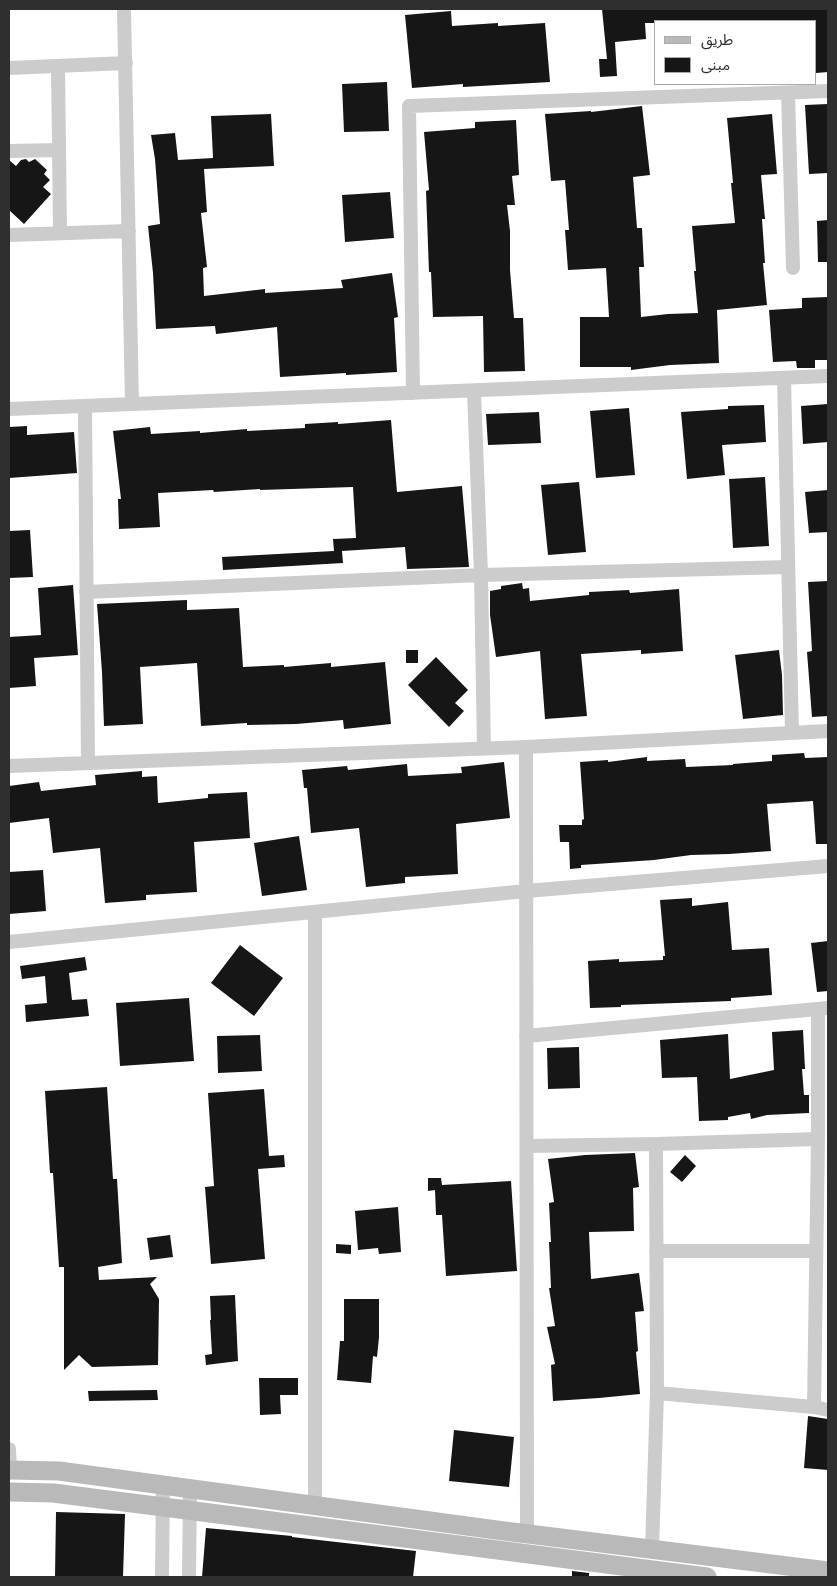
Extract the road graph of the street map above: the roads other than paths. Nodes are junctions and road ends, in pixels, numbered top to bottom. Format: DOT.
graph roads {
  1 [pos="124,9"];
  2 [pos="126,63"];
  3 [pos="58,66"];
  4 [pos="9,68"];
  5 [pos="828,91"];
  6 [pos="788,93"];
  7 [pos="59,150"];
  8 [pos="9,151"];
  9 [pos="129,231"];
  10 [pos="60,233"];
  11 [pos="9,234"];
  12 [pos="793,268"];
  13 [pos="828,376"];
  14 [pos="784,378"];
  15 [pos="474,390"];
  16 [pos="413,393"];
  17 [pos="132,404"];
  18 [pos="84,406"];
  19 [pos="9,409"];
  20 [pos="788,567"];
  21 [pos="481,575"];
  22 [pos="86,592"];
  23 [pos="828,731"];
  24 [pos="792,733"];
  25 [pos="526,747"];
  26 [pos="484,748"];
  27 [pos="88,763"];
  28 [pos="9,766"];
  29 [pos="828,866"];
  30 [pos="526,891"];
  31 [pos="315,912"];
  32 [pos="9,942"];
  33 [pos="823,1008"];
  34 [pos="526,1036"];
  35 [pos="818,1139"];
  36 [pos="656,1144"];
  37 [pos="527,1146"];
  38 [pos="656,1251"];
  39 [pos="816,1251"];
  40 [pos="657,1393"];
  41 [pos="814,1407"];
  42 [pos="828,1410"];
  43 [pos="9,1449"];
  44 [pos="9,1470"];
  45 [pos="163,1485"];
  46 [pos="190,1489"];
  47 [pos="9,1492"];
  48 [pos="315,1506"];
  49 [pos="163,1507"];
  50 [pos="190,1510"];
  51 [pos="527,1534"];
  52 [pos="652,1550"];
  53 [pos="828,1571"];
  54 [pos="653,1574"];
  55 [pos="162,1577"];
  56 [pos="189,1577"];
  57 [pos="707,1577"];
  1 -- 2 [label="street"];
  2 -- 3 [label="street"];
  2 -- 9 [label="street"];
  3 -- 4 [label="street"];
  3 -- 7 [label="street"];
  5 -- 6 [label="street"];
  6 -- 12 [label="street"];
  6 -- 16 [label="street"];
  7 -- 8 [label="street"];
  7 -- 10 [label="street"];
  9 -- 10 [label="street"];
  9 -- 17 [label="street"];
  10 -- 11 [label="street"];
  13 -- 14 [label="street"];
  14 -- 15 [label="street"];
  14 -- 20 [label="street"];
  15 -- 16 [label="street"];
  15 -- 21 [label="street"];
  16 -- 17 [label="street"];
  17 -- 18 [label="street"];
  18 -- 19 [label="street"];
  18 -- 22 [label="street"];
  20 -- 21 [label="street"];
  20 -- 24 [label="street"];
  21 -- 22 [label="street"];
  21 -- 26 [label="street"];
  22 -- 27 [label="street"];
  23 -- 24 [label="street"];
  24 -- 25 [label="street"];
  25 -- 26 [label="street"];
  25 -- 30 [label="street"];
  26 -- 27 [label="street"];
  27 -- 28 [label="street"];
  29 -- 30 [label="street"];
  30 -- 31 [label="street"];
  30 -- 34 [label="street"];
  31 -- 32 [label="street"];
  31 -- 48 [label="street"];
  33 -- 34 [label="street"];
  33 -- 35 [label="street"];
  34 -- 37 [label="street"];
  35 -- 36 [label="street"];
  35 -- 39 [label="street"];
  36 -- 37 [label="street"];
  36 -- 38 [label="street"];
  37 -- 51 [label="street"];
  38 -- 39 [label="street"];
  38 -- 40 [label="street"];
  39 -- 41 [label="street"];
  40 -- 41 [label="street"];
  40 -- 52 [label="street"];
  41 -- 42 [label="street"];
  43 -- 44 [label="street"];
  44 -- 45 [label="main road"];
  45 -- 46 [label="main road"];
  45 -- 49 [label="street"];
  46 -- 48 [label="main road"];
  46 -- 50 [label="street"];
  47 -- 49 [label="main road"];
  48 -- 51 [label="main road"];
  49 -- 50 [label="main road"];
  49 -- 55 [label="street"];
  50 -- 54 [label="main road"];
  50 -- 56 [label="street"];
  51 -- 52 [label="main road"];
  52 -- 53 [label="main road"];
  54 -- 57 [label="main road"];
}
